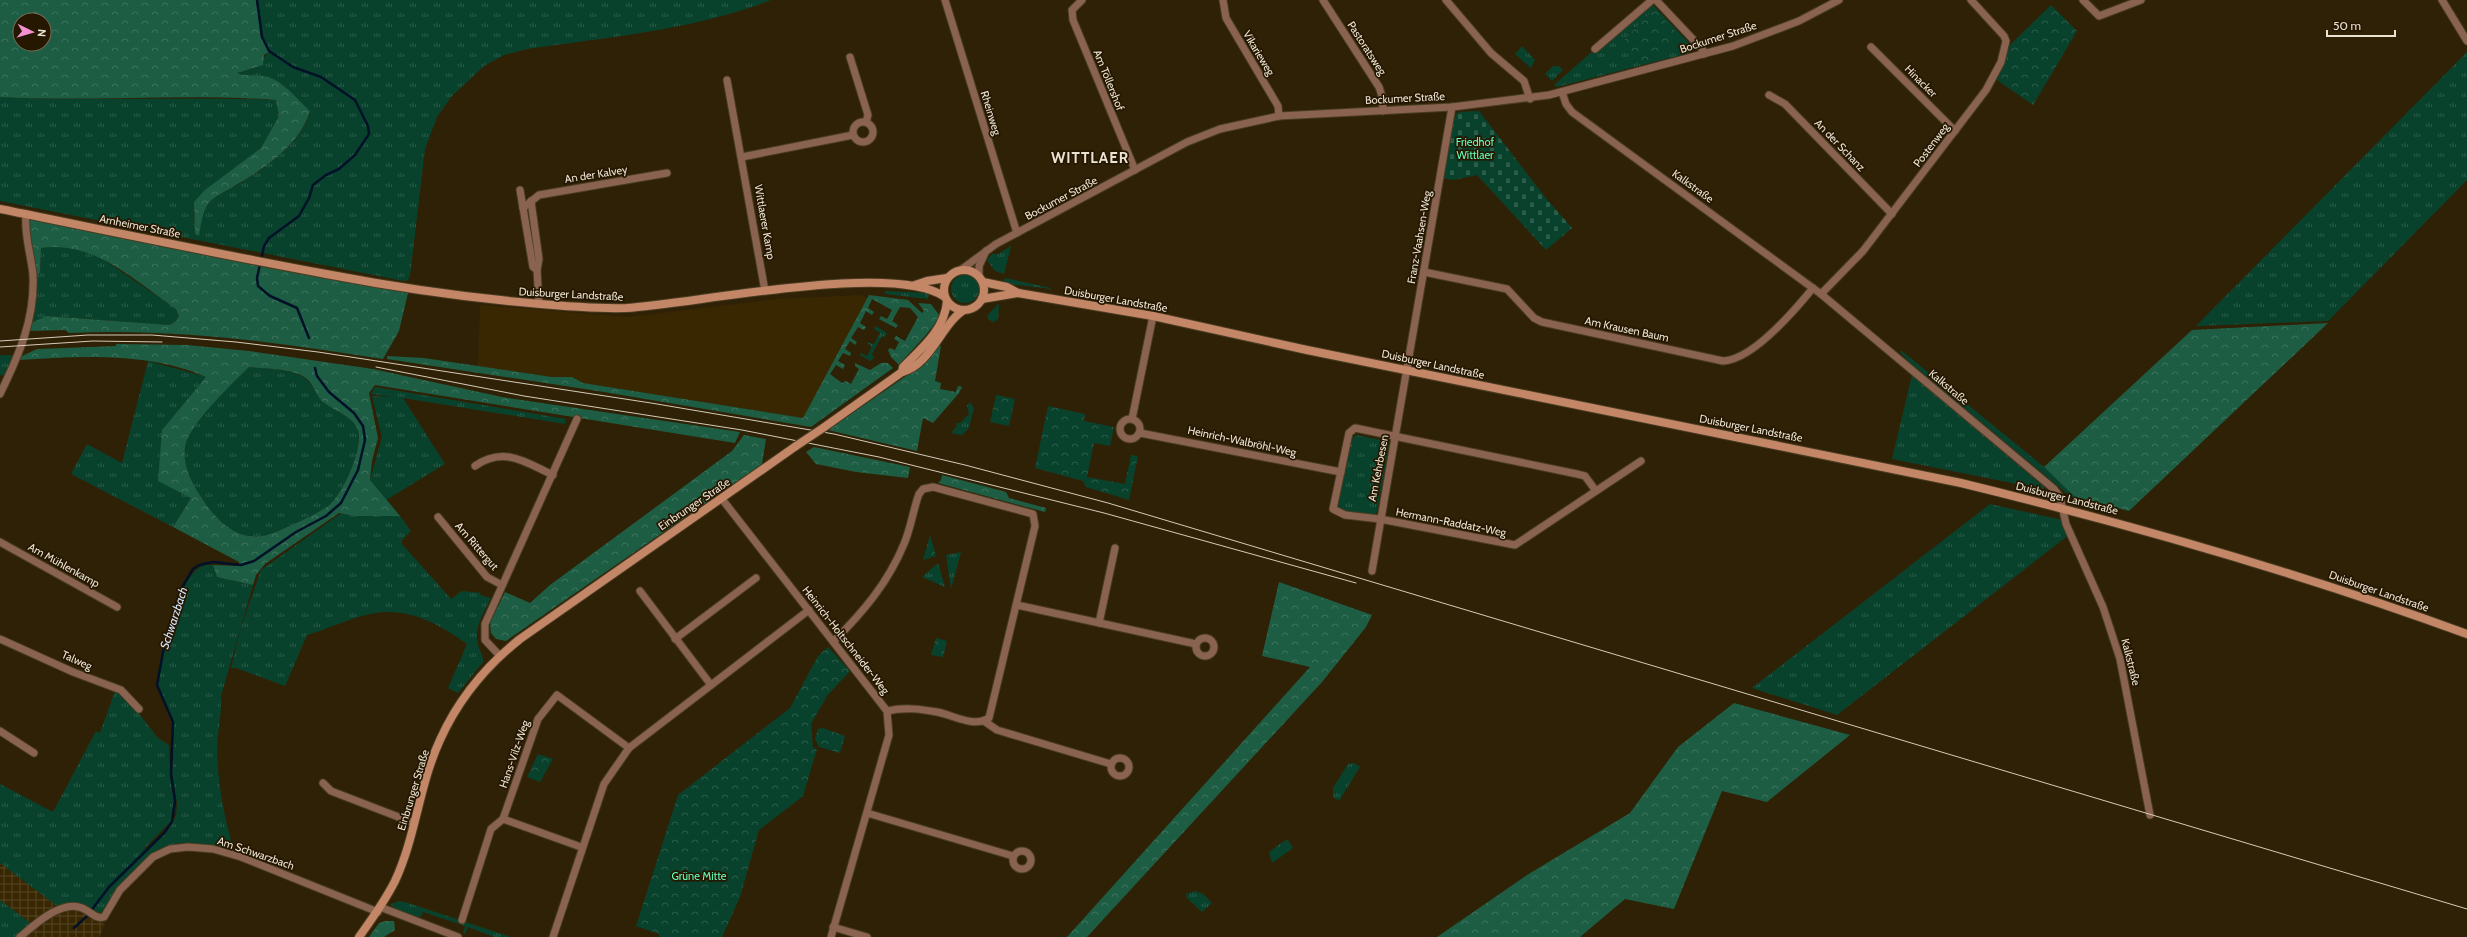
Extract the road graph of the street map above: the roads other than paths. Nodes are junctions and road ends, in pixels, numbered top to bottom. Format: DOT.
graph roads {
  1 [pos="945,0"];
  2 [pos="1082,0"];
  3 [pos="1223,0"];
  4 [pos="1323,0"];
  5 [pos="1446,0"];
  6 [pos="1652,0"];
  7 [pos="1656,0"];
  8 [pos="1839,0"];
  9 [pos="1971,0"];
  10 [pos="2083,0"];
  11 [pos="2141,0"];
  12 [pos="2442,0"];
  13 [pos="2467,41"];
  14 [pos="1871,47"];
  15 [pos="1595,49"];
  16 [pos="1704,54"];
  17 [pos="850,57"];
  18 [pos="727,80"];
  19 [pos="1562,92"];
  20 [pos="1769,94"];
  21 [pos="1530,99"];
  22 [pos="1452,107"];
  23 [pos="1382,110"];
  24 [pos="1279,116"];
  25 [pos="866,122"];
  26 [pos="1955,132"];
  27 [pos="853,135"];
  28 [pos="742,157"];
  29 [pos="1135,170"];
  30 [pos="667,174"];
  31 [pos="520,190"];
  32 [pos="531,201"];
  33 [pos="523,208"];
  34 [pos="0,209"];
  35 [pos="26,214"];
  36 [pos="1892,214"];
  37 [pos="1017,234"];
  38 [pos="986,251"];
  39 [pos="275,264"];
  40 [pos="962,269"];
  41 [pos="537,270"];
  42 [pos="1424,272"];
  43 [pos="947,278"];
  44 [pos="981,279"];
  45 [pos="915,285"];
  46 [pos="1813,288"];
  47 [pos="765,291"];
  48 [pos="1018,293"];
  49 [pos="1821,294"];
  50 [pos="946,299"];
  51 [pos="982,299"];
  52 [pos="540,304"];
  53 [pos="964,310"];
  54 [pos="1153,316"];
  55 [pos="1408,370"];
  56 [pos="902,372"];
  57 [pos="0,394"];
  58 [pos="577,419"];
  59 [pos="1132,419"];
  60 [pos="1140,432"];
  61 [pos="1396,437"];
  62 [pos="1641,461"];
  63 [pos="475,466"];
  64 [pos="1341,472"];
  65 [pos="553,475"];
  66 [pos="1596,491"];
  67 [pos="722,499"];
  68 [pos="2064,508"];
  69 [pos="438,517"];
  70 [pos="1380,519"];
  71 [pos="0,542"];
  72 [pos="1115,548"];
  73 [pos="1372,571"];
  74 [pos="756,578"];
  75 [pos="502,585"];
  76 [pos="640,591"];
  77 [pos="1017,605"];
  78 [pos="116,607"];
  79 [pos="809,610"];
  80 [pos="1099,623"];
  81 [pos="2467,634"];
  82 [pos="0,639"];
  83 [pos="675,639"];
  84 [pos="834,641"];
  85 [pos="1196,644"];
  86 [pos="500,656"];
  87 [pos="711,685"];
  88 [pos="139,709"];
  89 [pos="888,711"];
  90 [pos="984,721"];
  91 [pos="0,731"];
  92 [pos="628,748"];
  93 [pos="34,753"];
  94 [pos="1111,764"];
  95 [pos="323,783"];
  96 [pos="866,813"];
  97 [pos="2150,815"];
  98 [pos="503,819"];
  99 [pos="414,823"];
  100 [pos="581,847"];
  101 [pos="1013,856"];
  102 [pos="379,910"];
  103 [pos="462,920"];
  104 [pos="833,927"];
  105 [pos="20,937"];
  106 [pos="359,937"];
  107 [pos="458,937"];
  108 [pos="553,937"];
  109 [pos="831,937"];
  110 [pos="867,937"];
  1 -- 37 [label="street, Rheinweg"];
  2 -- 29 [label="street, Am Töllershof"];
  3 -- 24 [label="street, Vikarieweg"];
  4 -- 23 [label="street, Pastoratsweg"];
  5 -- 21 [label="street"];
  6 -- 15 [label="street"];
  7 -- 16 [label="street"];
  8 -- 16 [label="street, Bockumer Straße"];
  9 -- 26 [label="street, Postenweg"];
  10 -- 11 [label="street"];
  12 -- 13 [label="street"];
  14 -- 26 [label="street, Hinacker"];
  16 -- 19 [label="street, Bockumer Straße"];
  17 -- 25 [label="street"];
  18 -- 28 [label="street, Wittlaerer Kamp"];
  19 -- 21 [label="street, Bockumer Straße"];
  19 -- 46 [label="street, Kalkstraße"];
  20 -- 36 [label="street, An der Schanz"];
  21 -- 22 [label="street, Bockumer Straße"];
  22 -- 23 [label="street, Bockumer Straße"];
  22 -- 42 [label="street, Franz-Vaahsen-Weg"];
  23 -- 24 [label="street, Bockumer Straße"];
  24 -- 29 [label="street, Bockumer Straße"];
  25 -- 27 [label="street"];
  25 -- 27 [label="street"];
  26 -- 36 [label="street, Postenweg"];
  27 -- 28 [label="street"];
  28 -- 47 [label="street, Wittlaerer Kamp"];
  29 -- 37 [label="street, Bockumer Straße"];
  30 -- 32 [label="street, An der Kalvey"];
  31 -- 33 [label="street"];
  32 -- 33 [label="street, An der Kalvey"];
  32 -- 41 [label="street"];
  33 -- 41 [label="street"];
  34 -- 35 [label="main road, Arnheimer Straße"];
  35 -- 39 [label="main road, Arnheimer Straße"];
  35 -- 57 [label="street"];
  36 -- 49 [label="street, Postenweg"];
  37 -- 38 [label="street, Bockumer Straße"];
  38 -- 40 [label="street, Bockumer Straße"];
  38 -- 44 [label="street"];
  39 -- 52 [label="main road, Duisburger Landstraße"];
  40 -- 43 [label="main road, Duisburger Landstraße"];
  40 -- 44 [label="main road, Duisburger Landstraße"];
  41 -- 52 [label="street"];
  42 -- 46 [label="street, Am Krausen Baum"];
  42 -- 55 [label="street, Franz-Vaahsen-Weg"];
  43 -- 45 [label="main road, Duisburger Landstraße"];
  43 -- 50 [label="main road"];
  44 -- 48 [label="main road, Duisburger Landstraße"];
  44 -- 51 [label="main road"];
  45 -- 47 [label="main road, Duisburger Landstraße"];
  45 -- 50 [label="main road, Duisburger Landstraße"];
  46 -- 49 [label="street, Kalkstraße"];
  47 -- 52 [label="main road, Duisburger Landstraße"];
  48 -- 51 [label="main road, Duisburger Landstraße"];
  48 -- 54 [label="main road, Duisburger Landstraße"];
  49 -- 68 [label="street, Kalkstraße"];
  50 -- 53 [label="main road, Duisburger Landstraße"];
  50 -- 56 [label="main road, Einbrunger Straße"];
  51 -- 53 [label="main road, Duisburger Landstraße"];
  53 -- 56 [label="main road, Einbrunger Straße"];
  54 -- 55 [label="main road, Duisburger Landstraße"];
  54 -- 59 [label="street, Heinrich-Walbröhl-Weg"];
  55 -- 61 [label="street, Am Kehrbesen"];
  55 -- 68 [label="main road, Duisburger Landstraße"];
  56 -- 67 [label="main road, Einbrunger Straße, bridge"];
  58 -- 65 [label="street"];
  59 -- 60 [label="street"];
  59 -- 60 [label="street, Heinrich-Walbröhl-Weg"];
  60 -- 64 [label="street, Heinrich-Walbröhl-Weg"];
  61 -- 64 [label="street"];
  61 -- 66 [label="street"];
  61 -- 70 [label="street, Am Kehrbesen"];
  62 -- 66 [label="street, Hermann-Raddatz-Weg"];
  63 -- 65 [label="street"];
  64 -- 70 [label="street"];
  65 -- 75 [label="street"];
  66 -- 70 [label="street, Hermann-Raddatz-Weg"];
  67 -- 79 [label="street, Heinrich-Holtschneider-Weg"];
  67 -- 86 [label="main road, Einbrunger Straße"];
  68 -- 81 [label="main road, Duisburger Landstraße"];
  68 -- 97 [label="street, Kalkstraße"];
  69 -- 75 [label="street, Am Rittergut"];
  70 -- 73 [label="street, Am Kehrbesen"];
  71 -- 78 [label="street, Am Mühlenkamp"];
  72 -- 80 [label="street"];
  74 -- 83 [label="street"];
  75 -- 86 [label="street"];
  76 -- 83 [label="street"];
  77 -- 80 [label="street"];
  77 -- 84 [label="street"];
  77 -- 90 [label="street"];
  79 -- 84 [label="street, Heinrich-Holtschneider-Weg"];
  79 -- 87 [label="street"];
  80 -- 85 [label="street"];
  82 -- 88 [label="street, Talweg"];
  83 -- 87 [label="street"];
  84 -- 89 [label="street, Heinrich-Holtschneider-Weg"];
  86 -- 99 [label="main road, Einbrunger Straße"];
  87 -- 92 [label="street"];
  89 -- 90 [label="street"];
  89 -- 96 [label="street, Heinrich-Holtschneider-Weg"];
  90 -- 94 [label="street"];
  91 -- 93 [label="street"];
  92 -- 98 [label="street, Hans-Vilz-Weg"];
  92 -- 100 [label="street"];
  95 -- 99 [label="street"];
  96 -- 101 [label="street"];
  96 -- 104 [label="street, Heinrich-Holtschneider-Weg"];
  98 -- 100 [label="street"];
  98 -- 103 [label="street, Hans-Vilz-Weg"];
  99 -- 102 [label="main road, Einbrunger Straße"];
  100 -- 108 [label="street"];
  102 -- 105 [label="street, Am Schwarzbach"];
  102 -- 106 [label="main road, Einbrunger Straße"];
  102 -- 107 [label="street"];
  104 -- 109 [label="street, Heinrich-Holtschneider-Weg"];
  104 -- 110 [label="street"];
}
